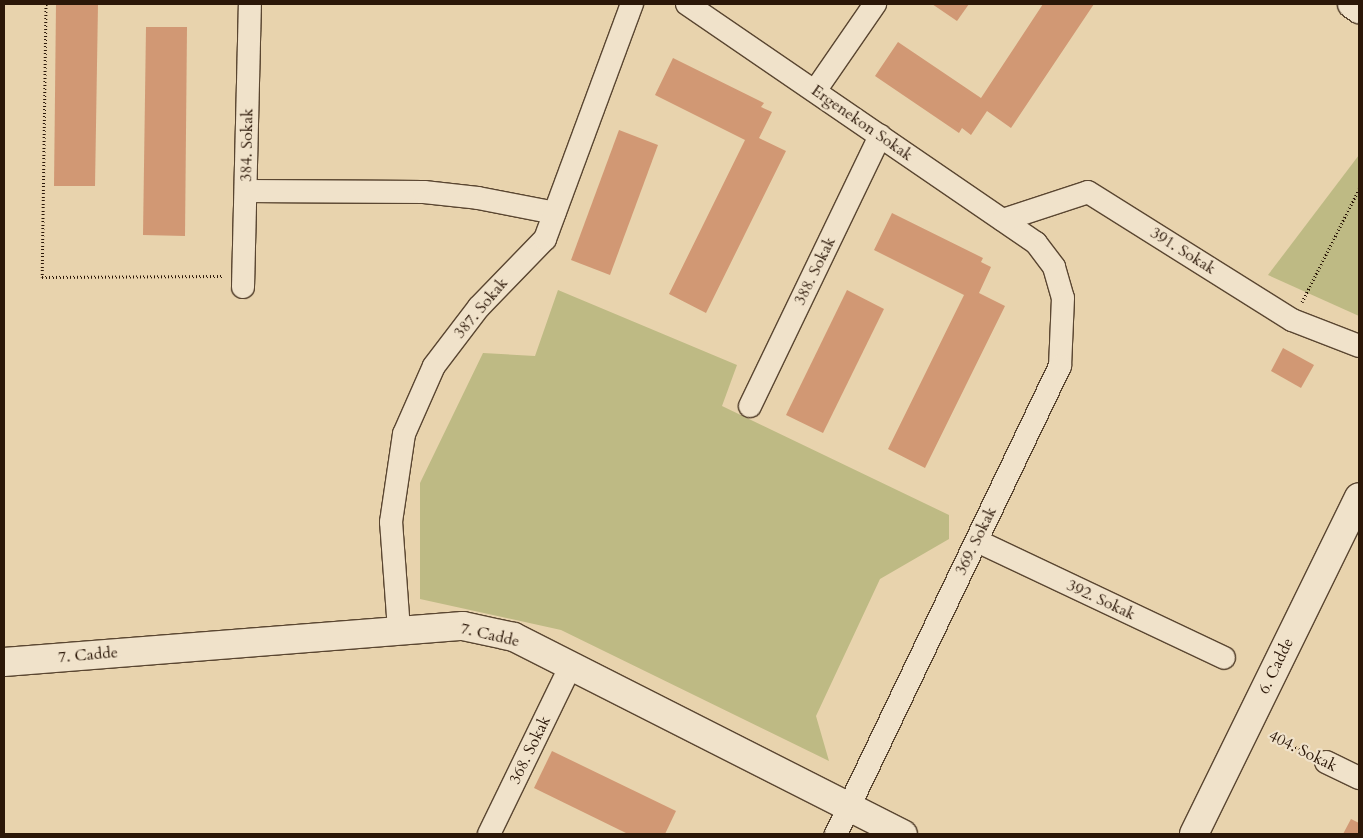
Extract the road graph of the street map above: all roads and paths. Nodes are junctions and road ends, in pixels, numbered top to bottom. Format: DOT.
graph roads {
  1 [pos="46,4"];
  2 [pos="250,4"];
  3 [pos="632,4"];
  4 [pos="687,4"];
  5 [pos="875,4"];
  6 [pos="1352,4"];
  7 [pos="1359,9"];
  8 [pos="815,91"];
  9 [pos="880,136"];
  10 [pos="1359,189"];
  11 [pos="246,191"];
  12 [pos="555,213"];
  13 [pos="1003,220"];
  14 [pos="1036,243"];
  15 [pos="244,282"];
  16 [pos="1292,320"];
  17 [pos="1359,346"];
  18 [pos="750,406"];
  19 [pos="1359,492"];
  20 [pos="1359,497"];
  21 [pos="977,541"];
  22 [pos="398,630"];
  23 [pos="1224,658"];
  24 [pos="4,662"];
  25 [pos="571,665"];
  26 [pos="1248,724"];
  27 [pos="1326,762"];
  28 [pos="1359,778"];
  29 [pos="850,807"];
  30 [pos="489,834"];
  31 [pos="836,834"];
  32 [pos="903,834"];
  33 [pos="1194,834"];
  1 -- 15 [label="path"];
  2 -- 11 [label="street, 384. Sokak"];
  3 -- 12 [label="street, 387. Sokak"];
  4 -- 8 [label="street, Ergenekon Sokak"];
  5 -- 8 [label="street"];
  6 -- 7 [label="street"];
  8 -- 9 [label="street, Ergenekon Sokak"];
  9 -- 13 [label="street, Ergenekon Sokak"];
  9 -- 18 [label="street, 388. Sokak"];
  10 -- 16 [label="path"];
  11 -- 12 [label="street"];
  11 -- 15 [label="street, 384. Sokak"];
  12 -- 22 [label="street, 387. Sokak"];
  13 -- 14 [label="street, Ergenekon Sokak"];
  13 -- 16 [label="street, 391. Sokak"];
  14 -- 21 [label="street, 369. Sokak"];
  16 -- 17 [label="street, 391. Sokak"];
  19 -- 20 [label="street, 6. Cadde"];
  20 -- 26 [label="street, 6. Cadde"];
  21 -- 23 [label="street, 392. Sokak"];
  21 -- 29 [label="street, 369. Sokak"];
  22 -- 24 [label="street, 7. Cadde"];
  22 -- 25 [label="street, 7. Cadde"];
  25 -- 29 [label="street, 7. Cadde"];
  25 -- 30 [label="street, 368. Sokak"];
  26 -- 27 [label="path, 404. Sokak"];
  26 -- 33 [label="street, 6. Cadde"];
  27 -- 28 [label="street, 404. Sokak"];
  29 -- 31 [label="street, 369. Sokak"];
  29 -- 32 [label="street, 7. Cadde"];
}
